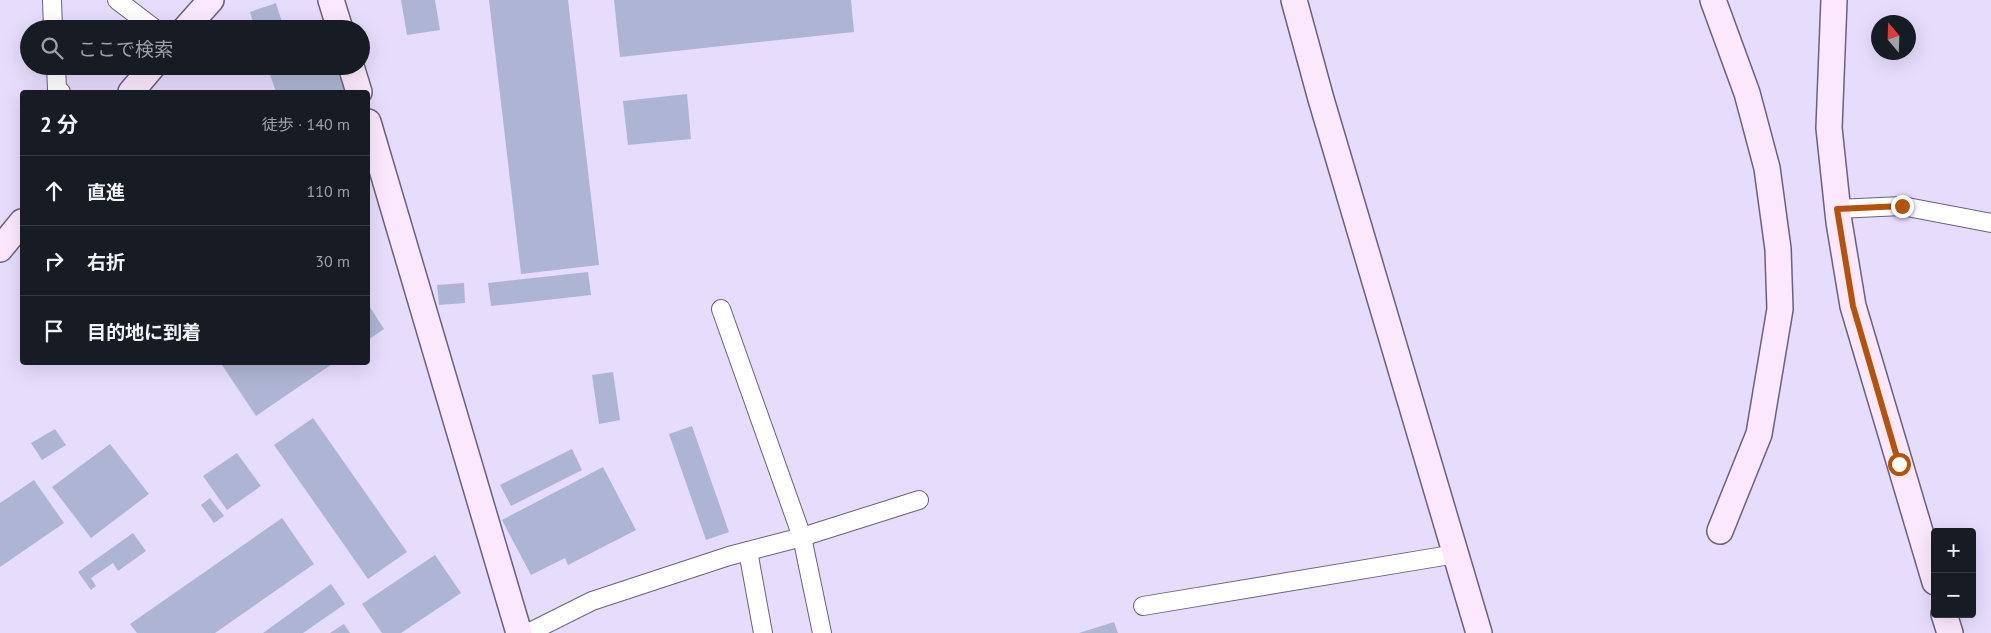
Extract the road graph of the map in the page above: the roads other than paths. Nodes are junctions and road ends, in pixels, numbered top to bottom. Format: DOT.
graph roads {
  1 [pos="52,0"];
  2 [pos="117,0"];
  3 [pos="211,0"];
  4 [pos="331,0"];
  5 [pos="1294,0"];
  6 [pos="1712,0"];
  7 [pos="1834,0"];
  8 [pos="53,20"];
  9 [pos="143,20"];
  10 [pos="193,20"];
  11 [pos="337,20"];
  12 [pos="56,75"];
  13 [pos="145,75"];
  14 [pos="354,75"];
  15 [pos="58,90"];
  16 [pos="133,90"];
  17 [pos="358,90"];
  18 [pos="370,129"];
  19 [pos="1837,209"];
  20 [pos="1991,223"];
  21 [pos="721,309"];
  22 [pos="918,500"];
  23 [pos="1720,531"];
  24 [pos="802,537"];
  25 [pos="748,551"];
  26 [pos="1456,554"];
  27 [pos="1932,573"];
  28 [pos="1143,606"];
  29 [pos="1945,618"];
  30 [pos="519,633"];
  31 [pos="528,633"];
  32 [pos="763,633"];
  33 [pos="822,633"];
  34 [pos="1479,633"];
  35 [pos="1950,633"];
  1 -- 8 [label="street"];
  2 -- 9 [label="street"];
  3 -- 10 [label="street"];
  4 -- 11 [label="street"];
  5 -- 26 [label="street"];
  6 -- 23 [label="street"];
  7 -- 19 [label="street"];
  12 -- 15 [label="street"];
  13 -- 16 [label="street"];
  14 -- 17 [label="street"];
  18 -- 30 [label="street"];
  19 -- 20 [label="street"];
  19 -- 27 [label="street"];
  21 -- 24 [label="street"];
  22 -- 24 [label="street"];
  24 -- 25 [label="street"];
  24 -- 33 [label="street"];
  25 -- 31 [label="street"];
  25 -- 32 [label="street"];
  26 -- 28 [label="street"];
  26 -- 34 [label="street"];
  29 -- 35 [label="street"];
}
